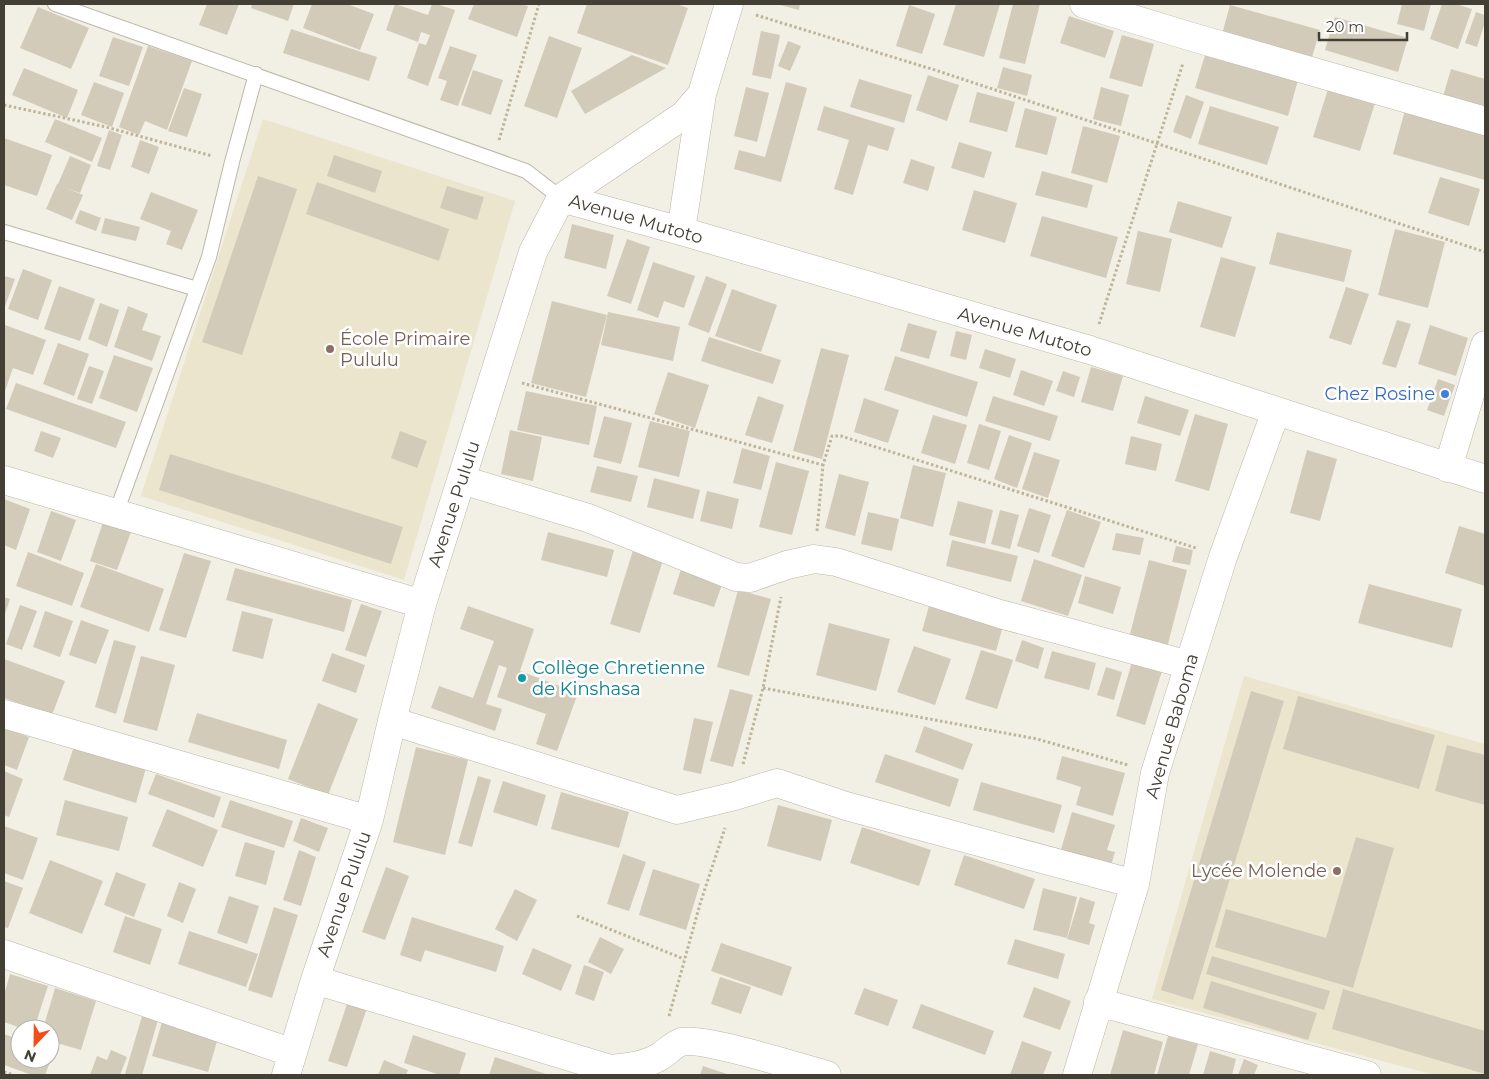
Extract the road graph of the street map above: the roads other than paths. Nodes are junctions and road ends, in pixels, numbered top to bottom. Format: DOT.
graph roads {
  1 [pos="55,4"];
  2 [pos="1084,4"];
  3 [pos="729,5"];
  4 [pos="256,74"];
  5 [pos="702,94"];
  6 [pos="1485,121"];
  7 [pos="561,198"];
  8 [pos="682,231"];
  9 [pos="4,232"];
  10 [pos="197,289"];
  11 [pos="1485,345"];
  12 [pos="1276,411"];
  13 [pos="1448,468"];
  14 [pos="1485,478"];
  15 [pos="4,480"];
  16 [pos="462,480"];
  17 [pos="116,513"];
  18 [pos="422,604"];
  19 [pos="1189,665"];
  20 [pos="4,714"];
  21 [pos="392,720"];
  22 [pos="369,820"];
  23 [pos="1135,884"];
  24 [pos="4,954"];
  25 [pos="315,980"];
  26 [pos="1098,1002"];
  27 [pos="290,1064"];
  28 [pos="827,1075"];
  29 [pos="1077,1075"];
  30 [pos="1367,1075"];
  1 -- 4 [label="lane"];
  2 -- 6 [label="street"];
  3 -- 5 [label="street, Avenue Pululu"];
  4 -- 7 [label="lane"];
  4 -- 10 [label="lane"];
  5 -- 7 [label="street, Avenue Pululu"];
  5 -- 8 [label="street"];
  7 -- 8 [label="street, Avenue Mutoto"];
  7 -- 16 [label="street, Avenue Pululu"];
  8 -- 12 [label="street, Avenue Mutoto"];
  9 -- 10 [label="lane"];
  10 -- 17 [label="lane"];
  11 -- 13 [label="street"];
  12 -- 13 [label="street, Avenue Mutoto"];
  12 -- 19 [label="street, Avenue Baboma"];
  13 -- 14 [label="street, Avenue Mutoto"];
  15 -- 17 [label="street"];
  16 -- 18 [label="street, Avenue Pululu"];
  16 -- 19 [label="street"];
  17 -- 18 [label="street"];
  18 -- 21 [label="street, Avenue Pululu"];
  19 -- 23 [label="street, Avenue Baboma"];
  20 -- 22 [label="street"];
  21 -- 22 [label="street, Avenue Pululu"];
  21 -- 23 [label="street"];
  22 -- 25 [label="street, Avenue Pululu"];
  23 -- 26 [label="street, Avenue Baboma"];
  24 -- 27 [label="street"];
  25 -- 27 [label="street, Avenue Pululu"];
  25 -- 28 [label="street"];
  26 -- 29 [label="street, Avenue Baboma"];
  26 -- 30 [label="street"];
}
